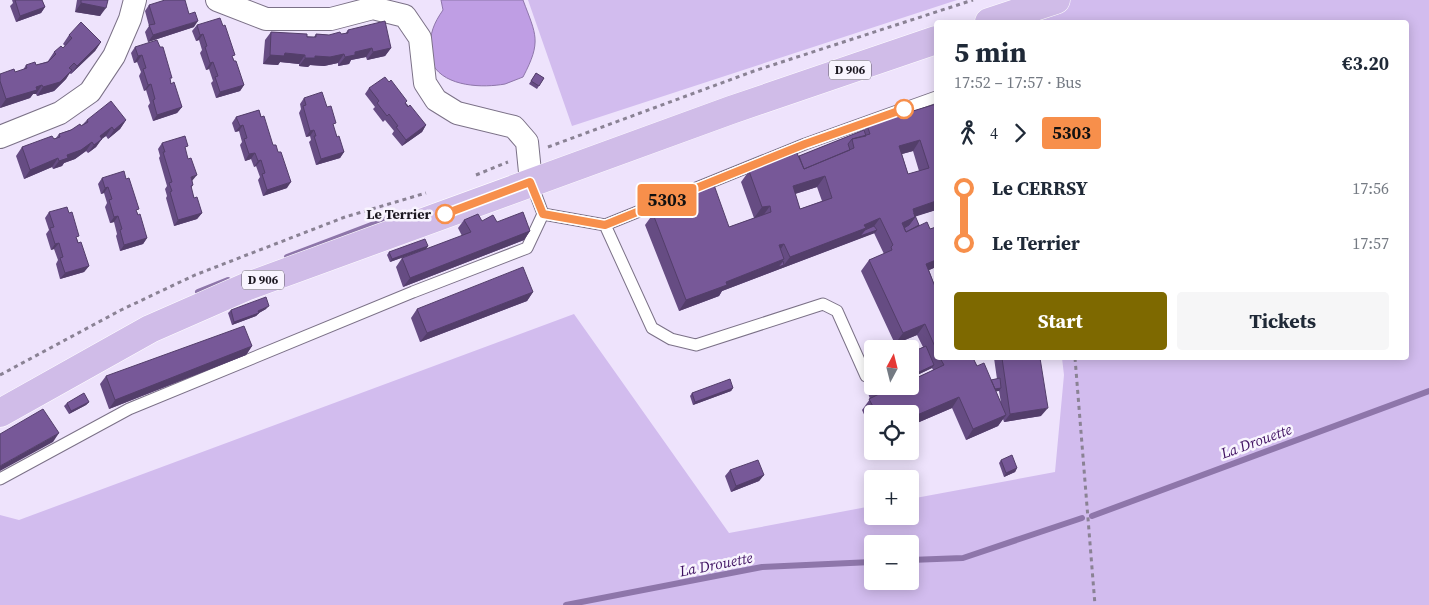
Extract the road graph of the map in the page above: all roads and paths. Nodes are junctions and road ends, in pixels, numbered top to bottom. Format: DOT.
graph roads {
  1 [pos="135,0"];
  2 [pos="217,0"];
  3 [pos="973,0"];
  4 [pos="1056,0"];
  5 [pos="1023,17"];
  6 [pos="1003,20"];
  7 [pos="934,41"];
  8 [pos="934,99"];
  9 [pos="0,137"];
  10 [pos="528,154"];
  11 [pos="530,182"];
  12 [pos="543,214"];
  13 [pos="605,225"];
  14 [pos="1075,360"];
  15 [pos="864,372"];
  16 [pos="0,413"];
  17 [pos="0,479"];
  18 [pos="1095,605"];
  1 -- 9 [label="street"];
  2 -- 10 [label="street"];
  3 -- 10 [label="path"];
  4 -- 5 [label="main road"];
  5 -- 6 [label="main road"];
  7 -- 11 [label="main road, D 906"];
  8 -- 13 [label="lane"];
  10 -- 11 [label="street"];
  11 -- 12 [label="lane"];
  11 -- 16 [label="main road, D 906"];
  12 -- 13 [label="lane"];
  12 -- 17 [label="lane"];
  13 -- 15 [label="lane"];
  14 -- 18 [label="path"];
}
